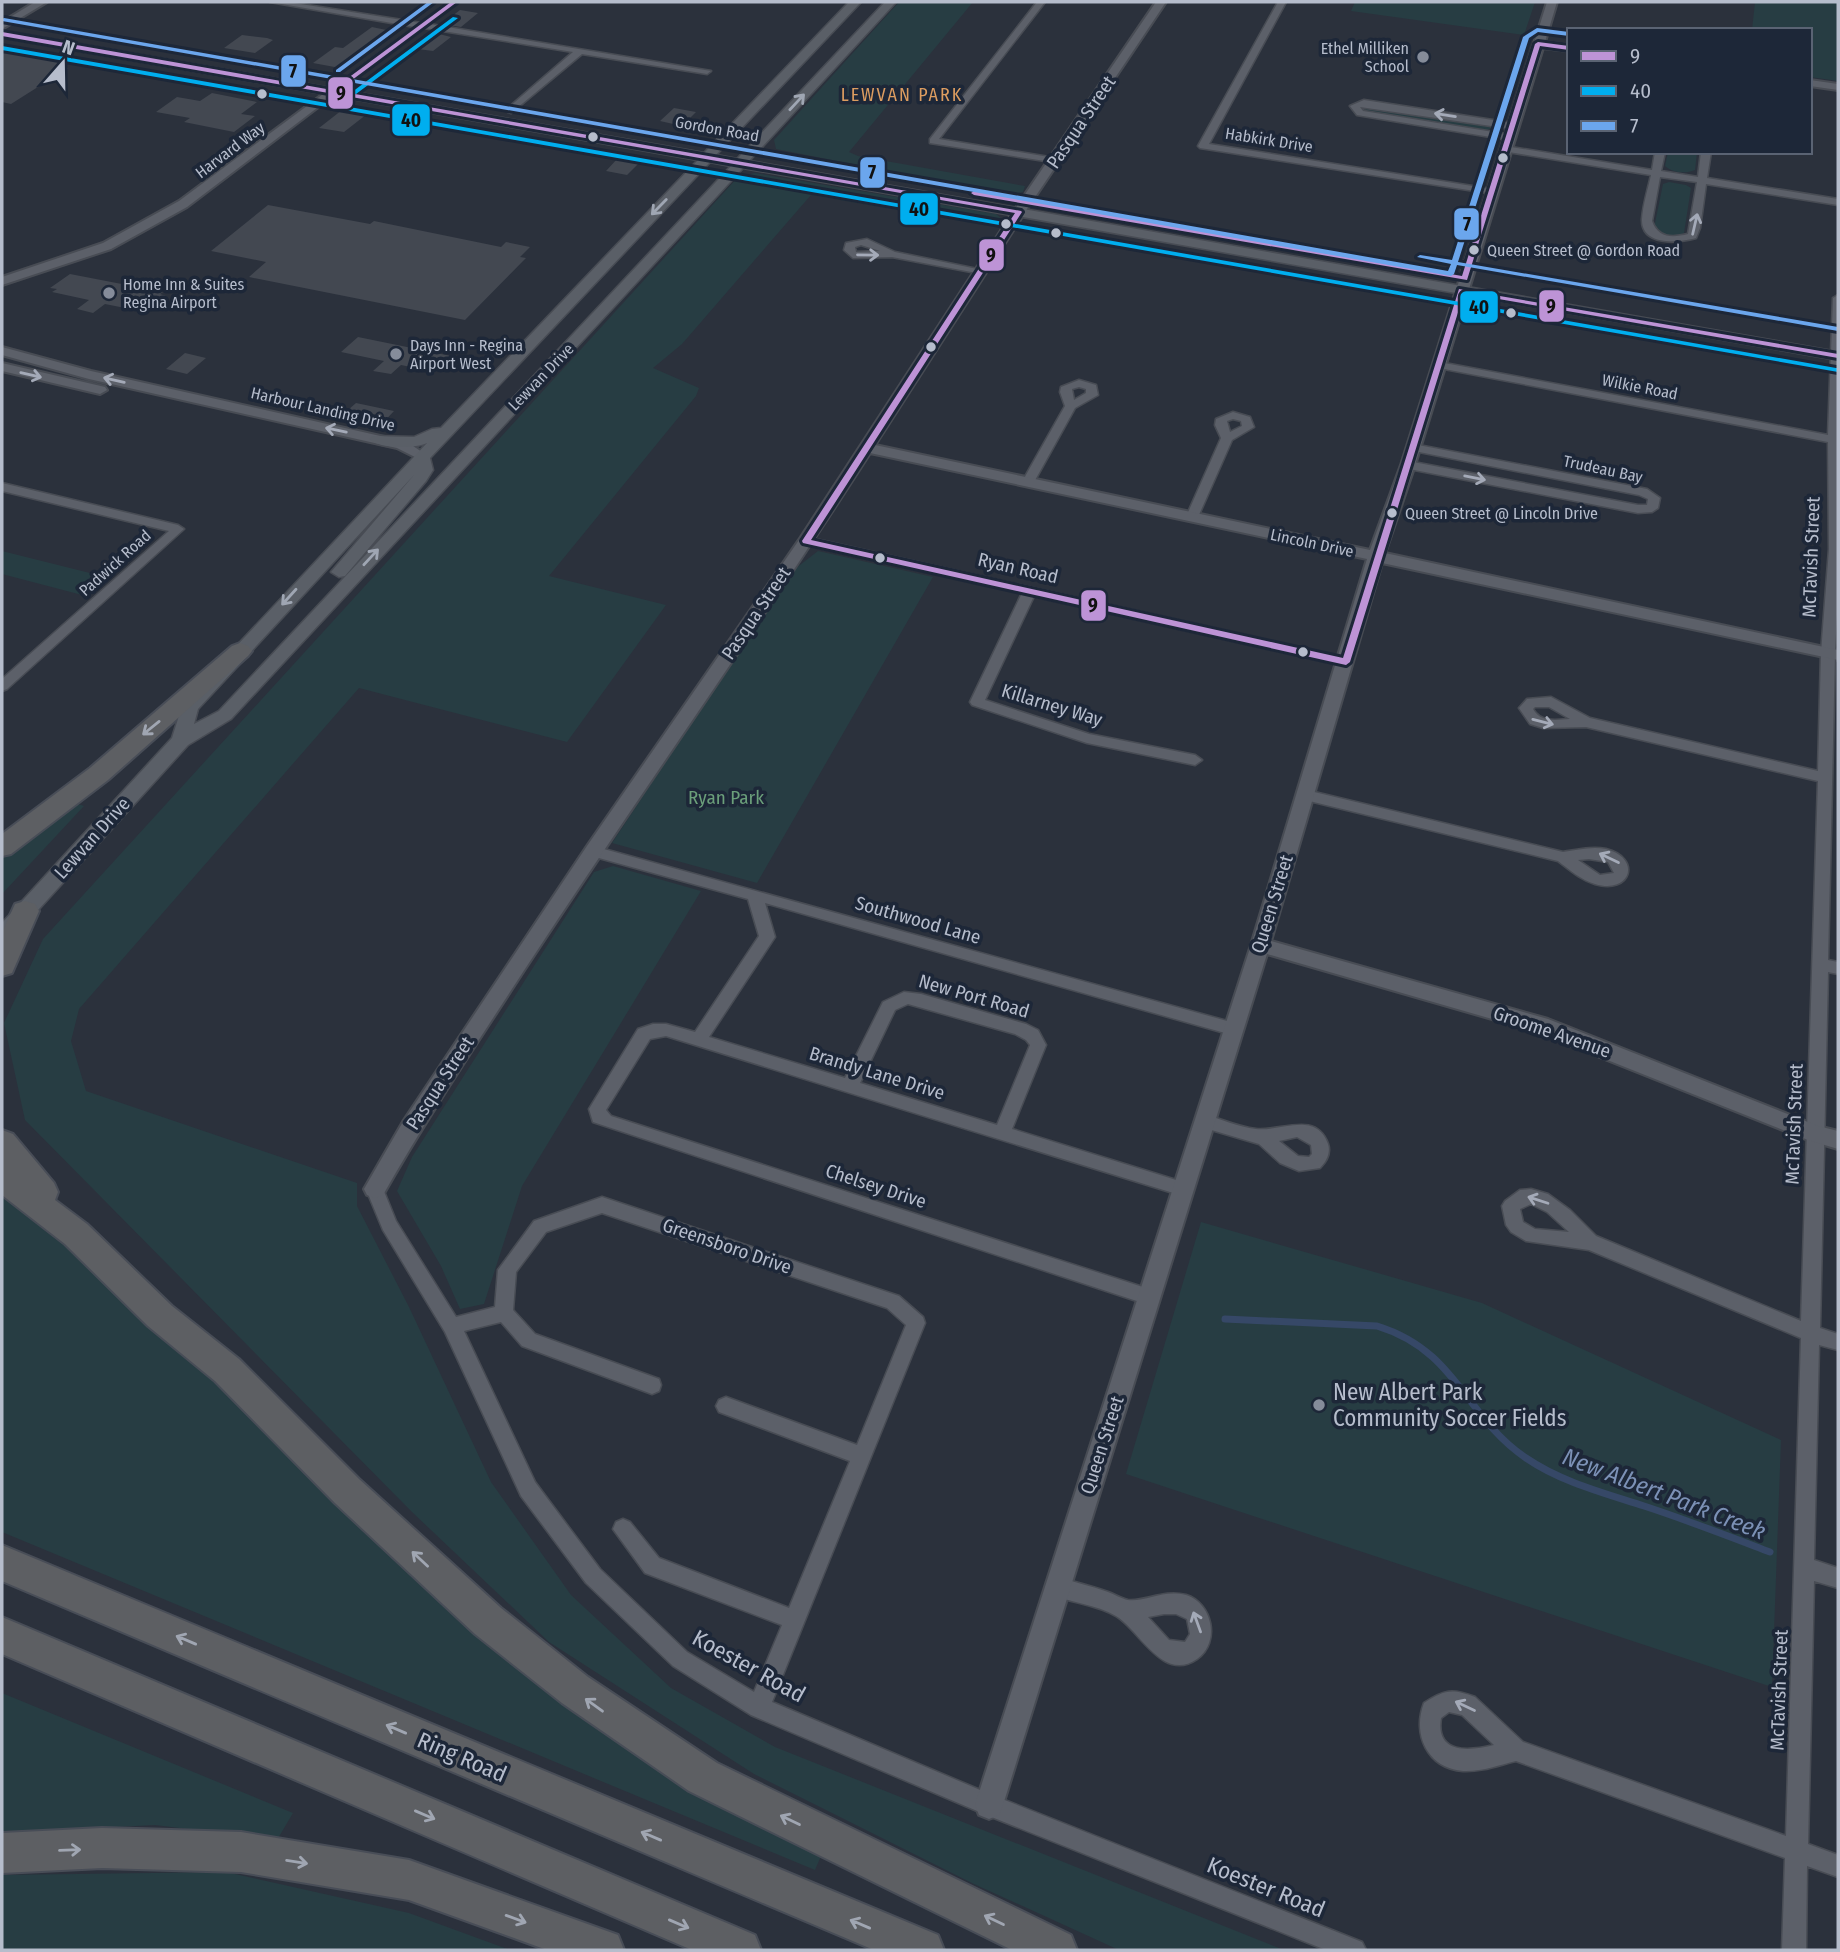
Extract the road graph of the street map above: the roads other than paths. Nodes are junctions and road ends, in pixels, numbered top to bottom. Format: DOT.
graph roads {
  1 [pos="42,2"];
  2 [pos="274,2"];
  3 [pos="454,2"];
  4 [pos="855,2"];
  5 [pos="891,2"];
  6 [pos="1041,2"];
  7 [pos="1161,2"];
  8 [pos="1268,2"];
  9 [pos="1552,2"];
  10 [pos="1282,3"];
  11 [pos="838,20"];
  12 [pos="422,25"];
  13 [pos="2,27"];
  14 [pos="1538,44"];
  15 [pos="1567,48"];
  16 [pos="580,51"];
  17 [pos="707,71"];
  18 [pos="346,82"];
  19 [pos="1812,83"];
  20 [pos="1838,87"];
  21 [pos="333,92"];
  22 [pos="511,110"];
  23 [pos="753,129"];
  24 [pos="1509,137"];
  25 [pos="1567,152"];
  26 [pos="743,154"];
  27 [pos="1577,154"];
  28 [pos="1660,154"];
  29 [pos="1706,154"];
  30 [pos="716,155"];
  31 [pos="1055,161"];
  32 [pos="1657,174"];
  33 [pos="1703,181"];
  34 [pos="1491,192"];
  35 [pos="1838,202"];
  36 [pos="1022,207"];
  37 [pos="892,254"];
  38 [pos="982,271"];
  39 [pos="2,281"];
  40 [pos="1463,285"];
  41 [pos="1838,298"];
  42 [pos="578,338"];
  43 [pos="1837,350"];
  44 [pos="2,351"];
  45 [pos="1439,365"];
  46 [pos="2,368"];
  47 [pos="493,380"];
  48 [pos="1070,406"];
  49 [pos="1227,438"];
  50 [pos="377,439"];
  51 [pos="1834,440"];
  52 [pos="474,446"];
  53 [pos="867,448"];
  54 [pos="1413,448"];
  55 [pos="421,456"];
  56 [pos="1408,465"];
  57 [pos="1028,482"];
  58 [pos="2,487"];
  59 [pos="1192,517"];
  60 [pos="1837,531"];
  61 [pos="806,541"];
  62 [pos="1837,550"];
  63 [pos="1376,556"];
  64 [pos="1030,590"];
  65 [pos="240,651"];
  66 [pos="1833,654"];
  67 [pos="1346,662"];
  68 [pos="2,686"];
  69 [pos="226,715"];
  70 [pos="1586,722"];
  71 [pos="181,740"];
  72 [pos="1195,760"];
  73 [pos="1825,778"];
  74 [pos="1306,795"];
  75 [pos="2,846"];
  76 [pos="593,851"];
  77 [pos="1563,857"];
  78 [pos="755,896"];
  79 [pos="25,911"];
  80 [pos="2,936"];
  81 [pos="1260,945"];
  82 [pos="1820,964"];
  83 [pos="2,965"];
  84 [pos="1838,968"];
  85 [pos="1232,1029"];
  86 [pos="699,1040"];
  87 [pos="850,1086"];
  88 [pos="597,1109"];
  89 [pos="1204,1121"];
  90 [pos="1002,1133"];
  91 [pos="1815,1134"];
  92 [pos="1263,1137"];
  93 [pos="1838,1140"];
  94 [pos="2,1143"];
  95 [pos="2,1177"];
  96 [pos="374,1189"];
  97 [pos="1183,1189"];
  98 [pos="1590,1242"];
  99 [pos="1149,1297"];
  100 [pos="504,1313"];
  101 [pos="160,1316"];
  102 [pos="452,1326"];
  103 [pos="1810,1333"];
  104 [pos="1838,1342"];
  105 [pos="652,1385"];
  106 [pos="726,1406"];
  107 [pos="862,1456"];
  108 [pos="623,1529"];
  109 [pos="2,1563"];
  110 [pos="1803,1567"];
  111 [pos="1838,1578"];
  112 [pos="1057,1587"];
  113 [pos="1126,1611"];
  114 [pos="795,1620"];
  115 [pos="2,1635"];
  116 [pos="2,1651"];
  117 [pos="759,1707"];
  118 [pos="1516,1751"];
  119 [pos="325,1772"];
  120 [pos="989,1805"];
  121 [pos="1795,1851"];
  122 [pos="2,1853"];
  123 [pos="1838,1866"];
  124 [pos="603,1950"];
  125 [pos="740,1950"];
  126 [pos="923,1950"];
  127 [pos="1056,1950"];
  128 [pos="1354,1950"];
  129 [pos="1794,1950"];
  1 -- 13 [label="street"];
  2 -- 12 [label="street"];
  3 -- 12 [label="street, Harvard Way"];
  4 -- 11 [label="main road, Lewvan Drive"];
  26 -- 5 [label="main road, Lewvan Drive, one-way"];
  6 -- 31 [label="street"];
  7 -- 31 [label="street, Pasqua Street"];
  8 -- 10 [label="street"];
  9 -- 14 [label="street, Queen Street"];
  10 -- 34 [label="street, Habkirk Drive"];
  11 -- 23 [label="main road"];
  11 -- 30 [label="main road, Lewvan Drive"];
  12 -- 16 [label="street"];
  12 -- 18 [label="street, Harvard Way"];
  13 -- 18 [label="main road, Gordon Road"];
  13 -- 21 [label="main road, Gordon Road"];
  14 -- 15 [label="street"];
  14 -- 24 [label="street, Queen Street"];
  16 -- 17 [label="street"];
  16 -- 22 [label="street"];
  18 -- 21 [label="street, Harvard Way"];
  18 -- 22 [label="main road, Gordon Road"];
  19 -- 20 [label="street"];
  21 -- 30 [label="main road, Gordon Road"];
  21 -- 39 [label="street, Harvard Way"];
  22 -- 30 [label="main road, Gordon Road"];
  24 -- 24 [label="street, one-way"];
  24 -- 25 [label="street"];
  24 -- 34 [label="street, Queen Street"];
  26 -- 30 [label="main road, Gordon Road"];
  26 -- 36 [label="main road, Gordon Road"];
  26 -- 36 [label="main road, Gordon Road"];
  26 -- 42 [label="main road, Lewvan Drive"];
  27 -- 32 [label="street"];
  28 -- 32 [label="street"];
  29 -- 33 [label="street"];
  30 -- 42 [label="main road"];
  30 -- 47 [label="main road, Lewvan Drive, one-way"];
  31 -- 36 [label="street, Pasqua Street"];
  32 -- 33 [label="street"];
  32 -- 33 [label="street, one-way"];
  33 -- 35 [label="street"];
  34 -- 40 [label="street, Queen Street"];
  36 -- 38 [label="street, Pasqua Street"];
  36 -- 40 [label="main road, Gordon Road"];
  37 -- 38 [label="street"];
  38 -- 53 [label="street, Pasqua Street"];
  40 -- 43 [label="main road, Gordon Road"];
  40 -- 45 [label="street, Queen Street"];
  41 -- 43 [label="street, McTavish Street"];
  42 -- 52 [label="main road, Lewvan Drive"];
  43 -- 51 [label="street, McTavish Street"];
  50 -- 44 [label="street, Harbour Landing Drive, one-way"];
  45 -- 51 [label="street, Wilkie Road"];
  45 -- 54 [label="street, Queen Street"];
  46 -- 55 [label="street, Harbour Landing Drive, one-way"];
  47 -- 50 [label="main road"];
  47 -- 55 [label="main road, Lewvan Drive"];
  48 -- 57 [label="street"];
  49 -- 59 [label="street"];
  50 -- 55 [label="street, Harbour Landing Drive"];
  51 -- 60 [label="street, McTavish Street"];
  52 -- 55 [label="main road"];
  69 -- 52 [label="main road, Lewvan Drive, one-way"];
  53 -- 57 [label="street, Lincoln Drive"];
  53 -- 61 [label="street, Pasqua Street"];
  54 -- 56 [label="street, Queen Street"];
  56 -- 54 [label="street, Trudeau Bay, one-way"];
  55 -- 65 [label="main road, Lewvan Drive, one-way"];
  55 -- 69 [label="main road"];
  56 -- 63 [label="street, Queen Street"];
  57 -- 59 [label="street, Lincoln Drive"];
  58 -- 68 [label="street, Padwick Road"];
  59 -- 63 [label="street, Lincoln Drive"];
  60 -- 62 [label="street, McTavish Street"];
  61 -- 64 [label="street, Ryan Road"];
  61 -- 76 [label="street, Pasqua Street"];
  62 -- 66 [label="street, McTavish Street"];
  63 -- 66 [label="street, Lincoln Drive"];
  63 -- 67 [label="street, Queen Street"];
  64 -- 67 [label="street, Ryan Road"];
  64 -- 72 [label="street, Killarney Way"];
  65 -- 71 [label="main road, Lewvan Drive"];
  65 -- 75 [label="highway, one-way"];
  66 -- 73 [label="street, McTavish Street"];
  67 -- 74 [label="street, Queen Street"];
  69 -- 71 [label="main road, Lewvan Drive"];
  70 -- 73 [label="street"];
  71 -- 79 [label="main road, Lewvan Drive"];
  73 -- 82 [label="street, McTavish Street"];
  74 -- 77 [label="street"];
  74 -- 81 [label="street, Queen Street"];
  76 -- 78 [label="street, Southwood Lane"];
  76 -- 96 [label="street, Pasqua Street"];
  78 -- 85 [label="street, Southwood Lane"];
  78 -- 86 [label="street"];
  79 -- 80 [label="main road, Lewvan Drive"];
  79 -- 83 [label="highway"];
  81 -- 85 [label="street, Queen Street"];
  81 -- 91 [label="street, Groome Avenue"];
  82 -- 84 [label="street"];
  82 -- 91 [label="street, McTavish Street"];
  85 -- 89 [label="street, Queen Street"];
  86 -- 87 [label="street, Brandy Lane Drive"];
  86 -- 88 [label="street, Brandy Lane Drive"];
  87 -- 90 [label="street, Brandy Lane Drive"];
  87 -- 90 [label="street, New Port Road"];
  88 -- 99 [label="street, Chelsey Drive"];
  89 -- 92 [label="street"];
  89 -- 97 [label="street, Queen Street"];
  90 -- 97 [label="street, Brandy Lane Drive"];
  91 -- 93 [label="street, Groome Avenue"];
  91 -- 103 [label="street, McTavish Street"];
  94 -- 101 [label="highway"];
  95 -- 101 [label="highway"];
  96 -- 102 [label="street, Koester Road"];
  97 -- 99 [label="street, Queen Street"];
  98 -- 103 [label="street"];
  99 -- 112 [label="street, Queen Street"];
  100 -- 102 [label="street"];
  100 -- 105 [label="street"];
  100 -- 107 [label="street, Greensboro Drive"];
  127 -- 101 [label="highway, one-way"];
  102 -- 117 [label="street, Koester Road"];
  103 -- 104 [label="street"];
  103 -- 110 [label="street, McTavish Street"];
  106 -- 107 [label="street"];
  107 -- 114 [label="street, Greensboro Drive"];
  108 -- 114 [label="street"];
  126 -- 109 [label="highway, Ring Road, one-way"];
  110 -- 111 [label="street"];
  110 -- 121 [label="street, McTavish Street"];
  112 -- 113 [label="street"];
  112 -- 120 [label="street, Queen Street"];
  114 -- 117 [label="street, Greensboro Drive"];
  115 -- 119 [label="highway"];
  116 -- 119 [label="highway"];
  117 -- 120 [label="street, Koester Road"];
  118 -- 121 [label="street"];
  119 -- 125 [label="highway, one-way"];
  120 -- 128 [label="street, Koester Road"];
  121 -- 123 [label="street"];
  121 -- 129 [label="street, McTavish Street"];
  122 -- 124 [label="highway, one-way"];
}
